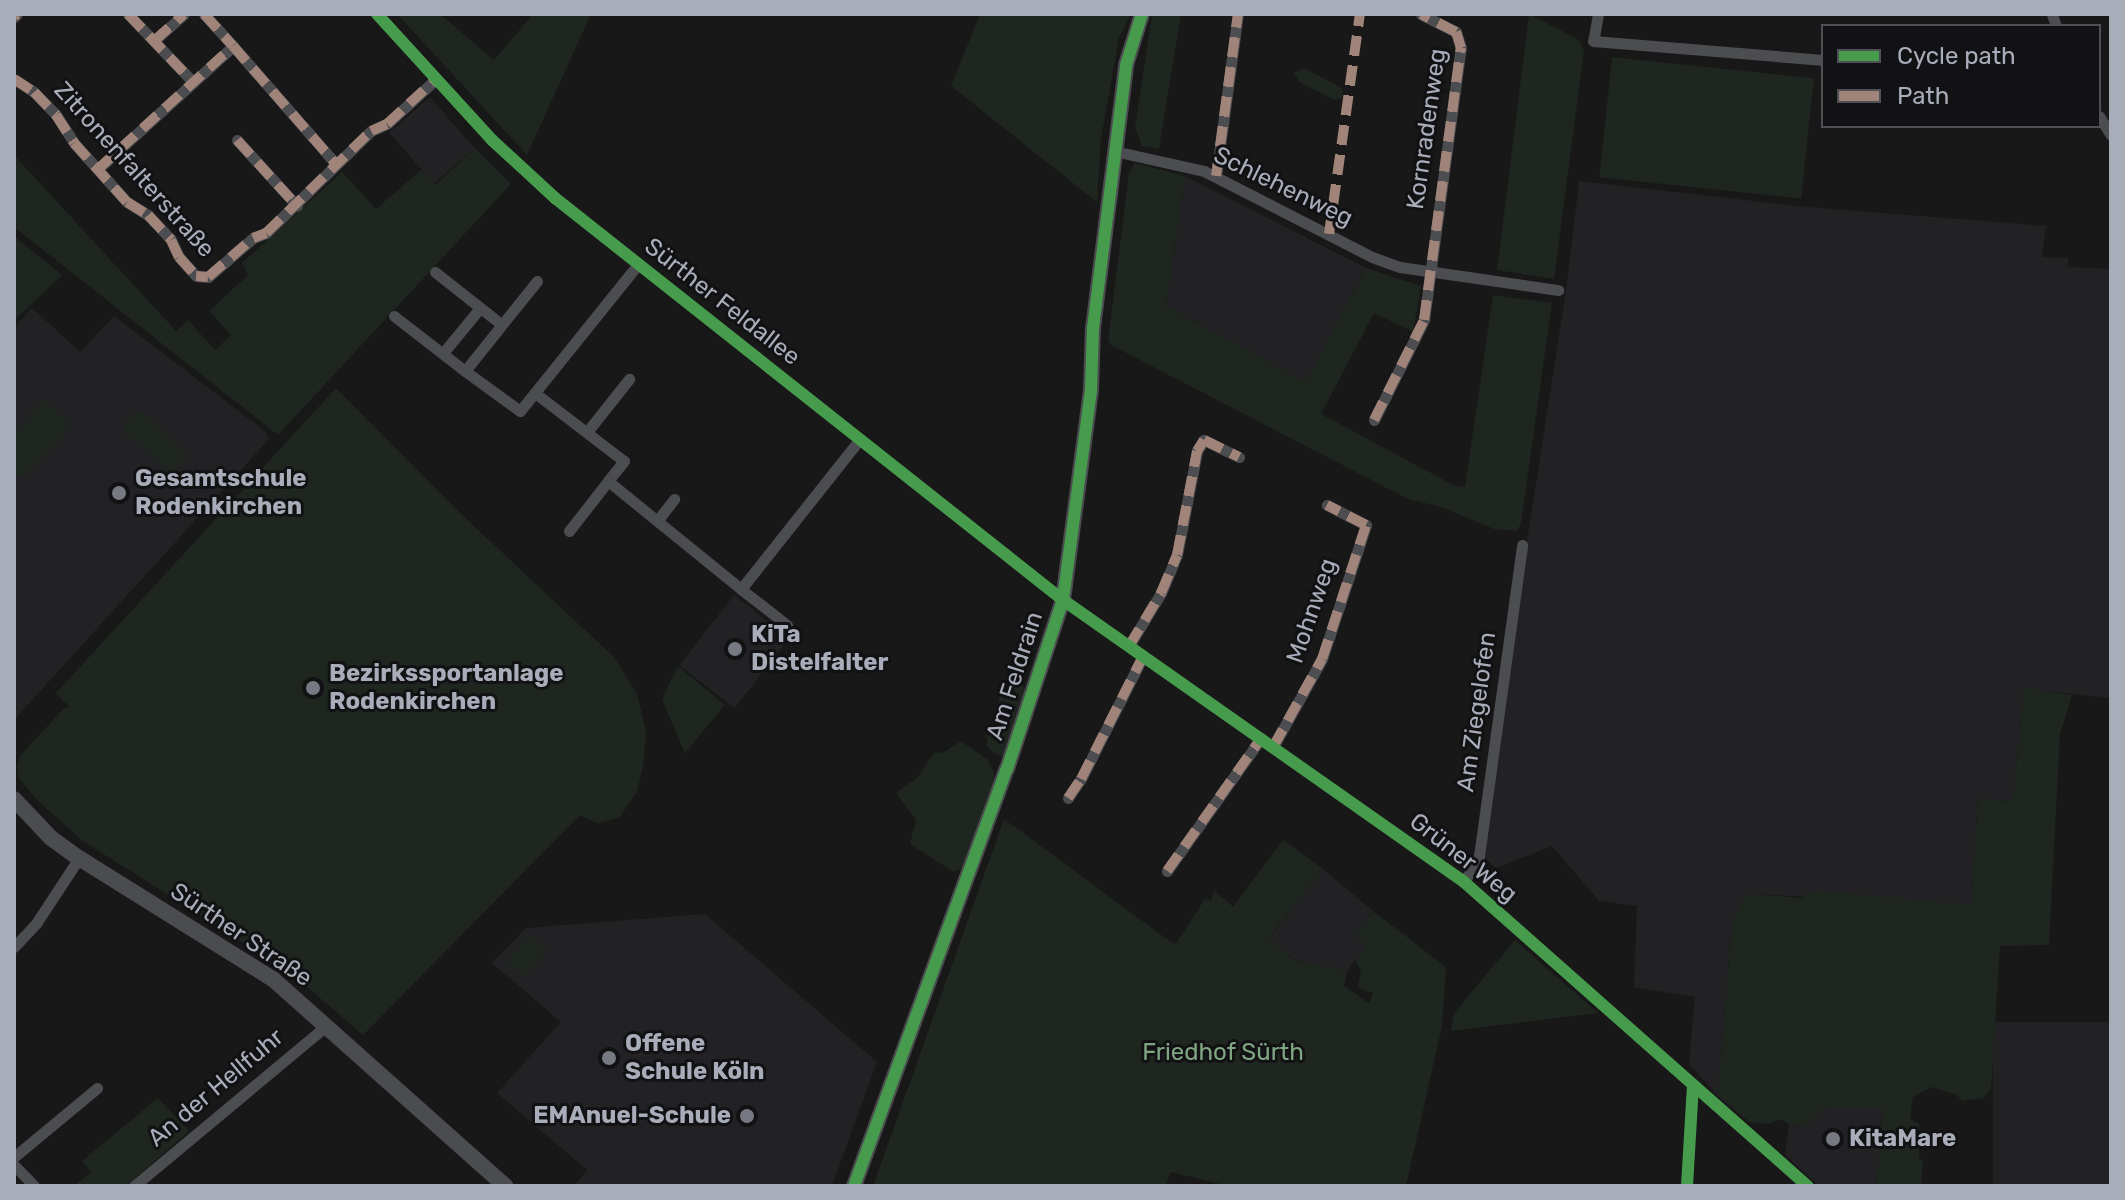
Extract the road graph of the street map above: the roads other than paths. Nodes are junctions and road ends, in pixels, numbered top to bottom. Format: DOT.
graph roads {
  1 [pos="128,14"];
  2 [pos="184,14"];
  3 [pos="204,14"];
  4 [pos="377,14"];
  5 [pos="1142,14"];
  6 [pos="1238,14"];
  7 [pos="1421,14"];
  8 [pos="1598,14"];
  9 [pos="154,41"];
  10 [pos="233,46"];
  11 [pos="1821,60"];
  12 [pos="14,79"];
  13 [pos="436,79"];
  14 [pos="193,82"];
  15 [pos="237,140"];
  16 [pos="1114,151"];
  17 [pos="335,163"];
  18 [pos="98,169"];
  19 [pos="1216,176"];
  20 [pos="297,206"];
  21 [pos="638,264"];
  22 [pos="435,272"];
  23 [pos="1430,273"];
  24 [pos="537,281"];
  25 [pos="1558,290"];
  26 [pos="480,308"];
  27 [pos="394,316"];
  28 [pos="502,325"];
  29 [pos="443,353"];
  30 [pos="465,371"];
  31 [pos="629,379"];
  32 [pos="535,393"];
  33 [pos="1374,420"];
  34 [pos="587,432"];
  35 [pos="860,439"];
  36 [pos="1239,457"];
  37 [pos="608,481"];
  38 [pos="674,499"];
  39 [pos="1327,505"];
  40 [pos="657,521"];
  41 [pos="569,531"];
  42 [pos="1522,545"];
  43 [pos="741,589"];
  44 [pos="1063,600"];
  45 [pos="787,625"];
  46 [pos="1129,646"];
  47 [pos="1143,656"];
  48 [pos="1261,738"];
  49 [pos="1273,747"];
  50 [pos="1068,798"];
  51 [pos="14,799"];
  52 [pos="79,858"];
  53 [pos="1167,871"];
  54 [pos="1464,882"];
  55 [pos="14,947"];
  56 [pos="327,1025"];
  57 [pos="97,1088"];
  58 [pos="14,1157"];
  59 [pos="14,1165"];
  60 [pos="34,1186"];
  61 [pos="134,1186"];
  62 [pos="505,1186"];
  63 [pos="854,1186"];
  64 [pos="1808,1186"];
  1 -- 9 [label="street"];
  2 -- 9 [label="street"];
  3 -- 10 [label="street"];
  4 -- 13 [label="street, Sürther Feldallee"];
  5 -- 16 [label="street, Am Feldrain"];
  6 -- 19 [label="street"];
  7 -- 23 [label="street, Kornradenweg"];
  8 -- 11 [label="street"];
  9 -- 14 [label="street"];
  10 -- 14 [label="street"];
  10 -- 17 [label="street"];
  12 -- 18 [label="street, Zitronenfalterstraße"];
  13 -- 17 [label="street, Zitronenfalterstraße"];
  13 -- 21 [label="street, Sürther Feldallee"];
  14 -- 18 [label="street"];
  15 -- 20 [label="street"];
  16 -- 19 [label="street, Schlehenweg"];
  16 -- 44 [label="street, Am Feldrain"];
  17 -- 20 [label="street, Zitronenfalterstraße"];
  18 -- 20 [label="street, Zitronenfalterstraße"];
  19 -- 23 [label="street, Schlehenweg"];
  21 -- 32 [label="street"];
  21 -- 35 [label="street, Sürther Feldallee"];
  22 -- 26 [label="street"];
  23 -- 25 [label="street, Schlehenweg"];
  23 -- 33 [label="street"];
  24 -- 28 [label="street"];
  26 -- 28 [label="street"];
  26 -- 29 [label="street"];
  27 -- 29 [label="street"];
  28 -- 30 [label="street"];
  29 -- 30 [label="street"];
  30 -- 32 [label="street"];
  31 -- 34 [label="street"];
  32 -- 34 [label="street"];
  34 -- 37 [label="street"];
  35 -- 43 [label="street"];
  35 -- 44 [label="street, Sürther Feldallee"];
  36 -- 46 [label="street"];
  37 -- 40 [label="street"];
  37 -- 41 [label="street"];
  38 -- 40 [label="street"];
  39 -- 49 [label="street, Mohnweg"];
  40 -- 43 [label="street"];
  42 -- 54 [label="street, Am Ziegelofen"];
  43 -- 45 [label="street"];
  44 -- 46 [label="street, Grüner Weg"];
  44 -- 63 [label="street, Am Feldrain"];
  46 -- 47 [label="street, Grüner Weg"];
  47 -- 48 [label="street, Grüner Weg"];
  47 -- 50 [label="street"];
  48 -- 49 [label="street, Grüner Weg"];
  48 -- 53 [label="street"];
  49 -- 54 [label="street, Grüner Weg"];
  51 -- 52 [label="street, Sürther Straße"];
  52 -- 55 [label="street"];
  52 -- 56 [label="street, Sürther Straße"];
  54 -- 64 [label="street, Grüner Weg"];
  56 -- 61 [label="street, An der Hellfuhr"];
  56 -- 62 [label="street, Sürther Straße"];
  57 -- 58 [label="street"];
  59 -- 60 [label="street"];
}
